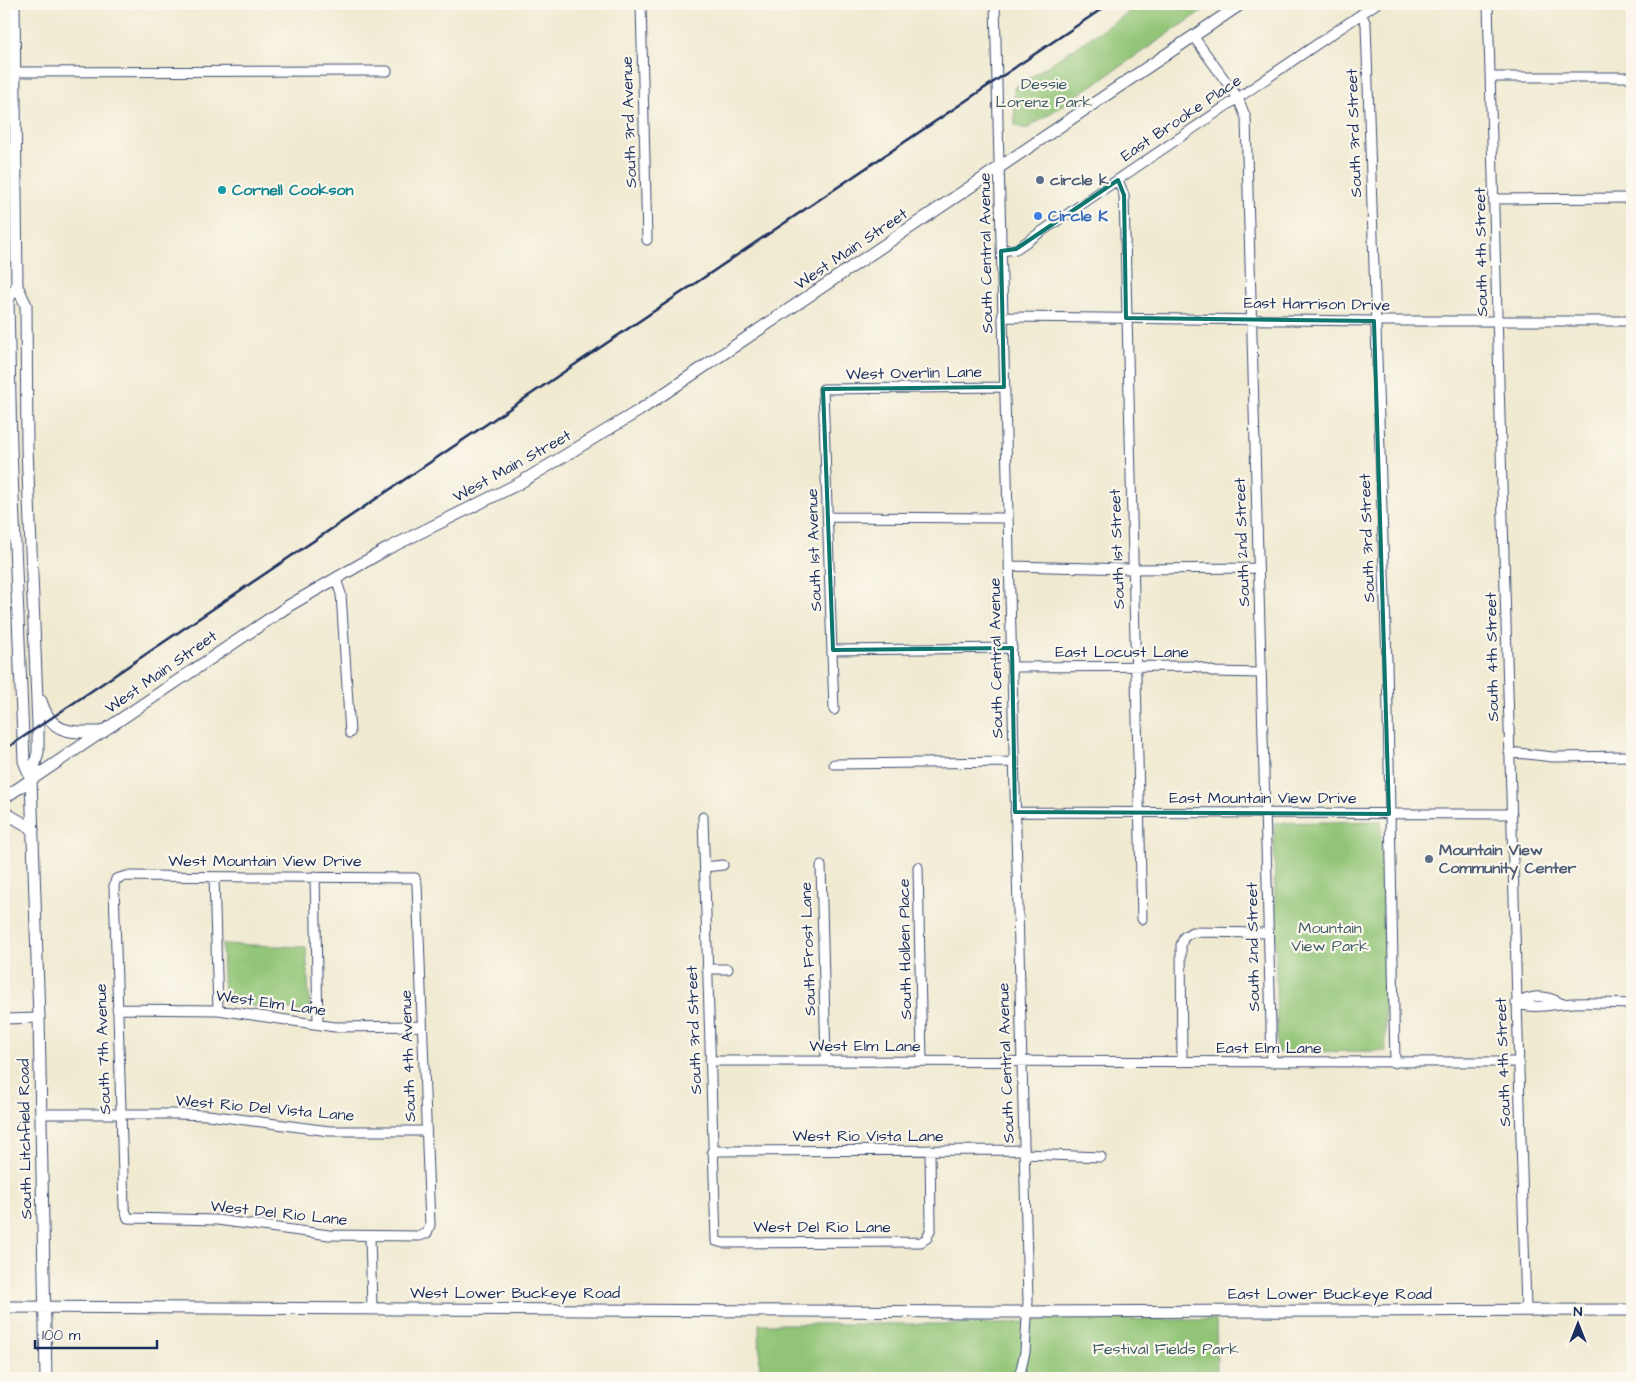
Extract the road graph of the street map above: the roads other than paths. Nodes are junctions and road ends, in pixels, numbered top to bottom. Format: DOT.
graph roads {
  1 [pos="14,4"];
  2 [pos="641,4"];
  3 [pos="995,4"];
  4 [pos="1241,4"];
  5 [pos="1376,4"];
  6 [pos="1488,4"];
  7 [pos="1361,14"];
  8 [pos="1193,36"];
  9 [pos="386,71"];
  10 [pos="16,72"];
  11 [pos="1491,77"];
  12 [pos="1632,77"];
  13 [pos="1238,98"];
  14 [pos="999,168"];
  15 [pos="1118,180"];
  16 [pos="1632,198"];
  17 [pos="1494,199"];
  18 [pos="647,240"];
  19 [pos="1001,251"];
  20 [pos="17,286"];
  21 [pos="8,299"];
  22 [pos="26,305"];
  23 [pos="1002,317"];
  24 [pos="1126,318"];
  25 [pos="1250,318"];
  26 [pos="1632,320"];
  27 [pos="1374,321"];
  28 [pos="1497,321"];
  29 [pos="1004,387"];
  30 [pos="823,389"];
  31 [pos="27,448"];
  32 [pos="7,450"];
  33 [pos="828,517"];
  34 [pos="1008,518"];
  35 [pos="1009,566"];
  36 [pos="1257,568"];
  37 [pos="1132,569"];
  38 [pos="336,579"];
  39 [pos="1012,648"];
  40 [pos="833,650"];
  41 [pos="1136,666"];
  42 [pos="1012,667"];
  43 [pos="1261,673"];
  44 [pos="37,691"];
  45 [pos="834,710"];
  46 [pos="103,732"];
  47 [pos="350,733"];
  48 [pos="1509,752"];
  49 [pos="1632,756"];
  50 [pos="1014,762"];
  51 [pos="834,764"];
  52 [pos="31,779"];
  53 [pos="4,798"];
  54 [pos="4,812"];
  55 [pos="1015,812"];
  56 [pos="1140,813"];
  57 [pos="1265,814"];
  58 [pos="1389,814"];
  59 [pos="1512,814"];
  60 [pos="703,817"];
  61 [pos="33,830"];
  62 [pos="723,865"];
  63 [pos="705,866"];
  64 [pos="820,866"];
  65 [pos="918,867"];
  66 [pos="315,876"];
  67 [pos="214,877"];
  68 [pos="415,878"];
  69 [pos="116,879"];
  70 [pos="1142,919"];
  71 [pos="1267,933"];
  72 [pos="707,969"];
  73 [pos="728,969"];
  74 [pos="1516,1003"];
  75 [pos="1632,1004"];
  76 [pos="117,1009"];
  77 [pos="218,1010"];
  78 [pos="39,1018"];
  79 [pos="4,1019"];
  80 [pos="318,1024"];
  81 [pos="421,1026"];
  82 [pos="710,1060"];
  83 [pos="1020,1060"];
  84 [pos="826,1061"];
  85 [pos="922,1061"];
  86 [pos="1182,1062"];
  87 [pos="1519,1062"];
  88 [pos="1272,1063"];
  89 [pos="1395,1063"];
  90 [pos="42,1114"];
  91 [pos="120,1114"];
  92 [pos="425,1130"];
  93 [pos="930,1150"];
  94 [pos="712,1151"];
  95 [pos="1024,1152"];
  96 [pos="1101,1157"];
  97 [pos="128,1218"];
  98 [pos="427,1233"];
  99 [pos="370,1236"];
  100 [pos="716,1241"];
  101 [pos="4,1307"];
  102 [pos="44,1307"];
  103 [pos="372,1308"];
  104 [pos="1526,1310"];
  105 [pos="1632,1310"];
  106 [pos="1027,1312"];
  107 [pos="46,1378"];
  108 [pos="1019,1378"];
  1 -- 10 [label="main road, South Litchfield Road"];
  2 -- 18 [label="street, South 3rd Avenue"];
  3 -- 14 [label="street, South Central Avenue"];
  4 -- 8 [label="main road, West Main Street"];
  5 -- 7 [label="street, East Brooke Place"];
  6 -- 11 [label="street, South 4th Street"];
  7 -- 13 [label="street, East Brooke Place"];
  7 -- 27 [label="street, South 3rd Street"];
  8 -- 13 [label="street, South 2nd Street"];
  8 -- 14 [label="main road, West Main Street"];
  9 -- 10 [label="street"];
  10 -- 20 [label="main road, South Litchfield Road"];
  11 -- 12 [label="street"];
  11 -- 17 [label="street, South 4th Street"];
  13 -- 15 [label="street, East Brooke Place"];
  13 -- 25 [label="street, South 2nd Street"];
  14 -- 19 [label="street, South Central Avenue"];
  14 -- 38 [label="main road, West Main Street"];
  15 -- 19 [label="street, East Brooke Place"];
  15 -- 24 [label="street, South 1st Street"];
  16 -- 17 [label="street"];
  17 -- 28 [label="street, South 4th Street"];
  19 -- 23 [label="street, South Central Avenue"];
  20 -- 21 [label="main road"];
  20 -- 22 [label="main road, South Litchfield Road"];
  21 -- 22 [label="main road"];
  21 -- 32 [label="main road, South Litchfield Road"];
  22 -- 31 [label="main road, South Litchfield Road"];
  23 -- 24 [label="street, East Harrison Drive"];
  23 -- 29 [label="street, South Central Avenue"];
  24 -- 25 [label="street, East Harrison Drive"];
  24 -- 37 [label="street, South 1st Street"];
  25 -- 27 [label="street, East Harrison Drive"];
  25 -- 36 [label="street, South 2nd Street"];
  26 -- 28 [label="street, East Harrison Drive"];
  27 -- 28 [label="street, East Harrison Drive"];
  27 -- 58 [label="street, South 3rd Street"];
  28 -- 48 [label="street, South 4th Street"];
  29 -- 30 [label="street, West Overlin Lane"];
  29 -- 34 [label="street, South Central Avenue"];
  30 -- 33 [label="street, South 1st Avenue"];
  31 -- 32 [label="main road"];
  31 -- 44 [label="main road, South Litchfield Road"];
  32 -- 52 [label="main road, South Litchfield Road"];
  33 -- 34 [label="street"];
  33 -- 40 [label="street, South 1st Avenue"];
  34 -- 35 [label="street, South Central Avenue"];
  35 -- 37 [label="street"];
  35 -- 39 [label="street, South Central Avenue"];
  36 -- 37 [label="street"];
  36 -- 43 [label="street, South 2nd Street"];
  37 -- 41 [label="street, South 1st Street"];
  38 -- 46 [label="main road, West Main Street"];
  38 -- 47 [label="street"];
  39 -- 40 [label="street"];
  39 -- 42 [label="street, South Central Avenue"];
  40 -- 45 [label="street, South 1st Avenue"];
  41 -- 42 [label="street, East Locust Lane"];
  41 -- 43 [label="street, East Locust Lane"];
  41 -- 56 [label="street, South 1st Street"];
  42 -- 50 [label="street, South Central Avenue"];
  43 -- 57 [label="street, South 2nd Street"];
  44 -- 46 [label="main road"];
  44 -- 52 [label="main road, South Litchfield Road"];
  46 -- 52 [label="main road, West Main Street"];
  48 -- 49 [label="street"];
  48 -- 59 [label="street, South 4th Street"];
  50 -- 51 [label="street"];
  50 -- 55 [label="street, South Central Avenue"];
  52 -- 53 [label="main road, West Main Street"];
  52 -- 61 [label="main road, South Litchfield Road"];
  54 -- 61 [label="main road"];
  55 -- 56 [label="street, East Mountain View Drive"];
  55 -- 83 [label="street, South Central Avenue"];
  56 -- 57 [label="street, East Mountain View Drive"];
  56 -- 70 [label="street, South 1st Street"];
  57 -- 58 [label="street, East Mountain View Drive"];
  57 -- 71 [label="street, South 2nd Street"];
  58 -- 59 [label="street, East Mountain View Drive"];
  58 -- 89 [label="street, South 3rd Street"];
  59 -- 74 [label="street, South 4th Street"];
  60 -- 63 [label="street, South 3rd Street"];
  61 -- 78 [label="main road, South Litchfield Road"];
  62 -- 63 [label="street"];
  63 -- 72 [label="street, South 3rd Street"];
  64 -- 84 [label="street, South Frost Lane"];
  65 -- 85 [label="street, South Holben Place"];
  66 -- 67 [label="street, West Mountain View Drive"];
  66 -- 68 [label="street, West Mountain View Drive"];
  66 -- 80 [label="street"];
  67 -- 69 [label="street, West Mountain View Drive"];
  67 -- 77 [label="street"];
  68 -- 81 [label="street, South 4th Avenue"];
  69 -- 76 [label="street, South 7th Avenue"];
  71 -- 86 [label="street"];
  71 -- 88 [label="street, South 2nd Street"];
  72 -- 73 [label="street"];
  72 -- 82 [label="street, South 3rd Street"];
  74 -- 75 [label="street"];
  74 -- 87 [label="street, South 4th Street"];
  76 -- 77 [label="street, West Elm Lane"];
  76 -- 91 [label="street, South 7th Avenue"];
  77 -- 80 [label="street, West Elm Lane"];
  78 -- 79 [label="street"];
  78 -- 90 [label="main road, South Litchfield Road"];
  80 -- 81 [label="street, West Elm Lane"];
  81 -- 92 [label="street, South 4th Avenue"];
  82 -- 84 [label="street, West Elm Lane"];
  82 -- 94 [label="street, South 3rd Street"];
  83 -- 85 [label="street, West Elm Lane"];
  83 -- 86 [label="street, East Elm Lane"];
  83 -- 95 [label="street, South Central Avenue"];
  84 -- 85 [label="street, West Elm Lane"];
  86 -- 88 [label="street, East Elm Lane"];
  87 -- 89 [label="street, East Elm Lane"];
  87 -- 104 [label="street, South 4th Street"];
  88 -- 89 [label="street, East Elm Lane"];
  90 -- 91 [label="street, West Rio Del Vista Lane"];
  90 -- 102 [label="main road, South Litchfield Road"];
  91 -- 92 [label="street, West Rio Del Vista Lane"];
  91 -- 97 [label="street, South 7th Avenue"];
  92 -- 98 [label="street, South 4th Avenue"];
  93 -- 94 [label="street, West Rio Vista Lane"];
  93 -- 95 [label="street, West Rio Vista Lane"];
  93 -- 100 [label="street, West Del Rio Lane"];
  94 -- 100 [label="street, South 3rd Street"];
  95 -- 96 [label="street, West Rio Vista Lane"];
  95 -- 106 [label="street, South Central Avenue"];
  97 -- 99 [label="street, West Del Rio Lane"];
  98 -- 99 [label="street, West Del Rio Lane"];
  99 -- 103 [label="street"];
  101 -- 102 [label="main road, West Lower Buckeye Road"];
  102 -- 103 [label="main road, West Lower Buckeye Road"];
  102 -- 107 [label="main road, South Litchfield Road"];
  103 -- 106 [label="main road, West Lower Buckeye Road"];
  104 -- 105 [label="main road, East Lower Buckeye Road"];
  104 -- 106 [label="main road, East Lower Buckeye Road"];
  106 -- 108 [label="street, South Central Avenue"];
}
